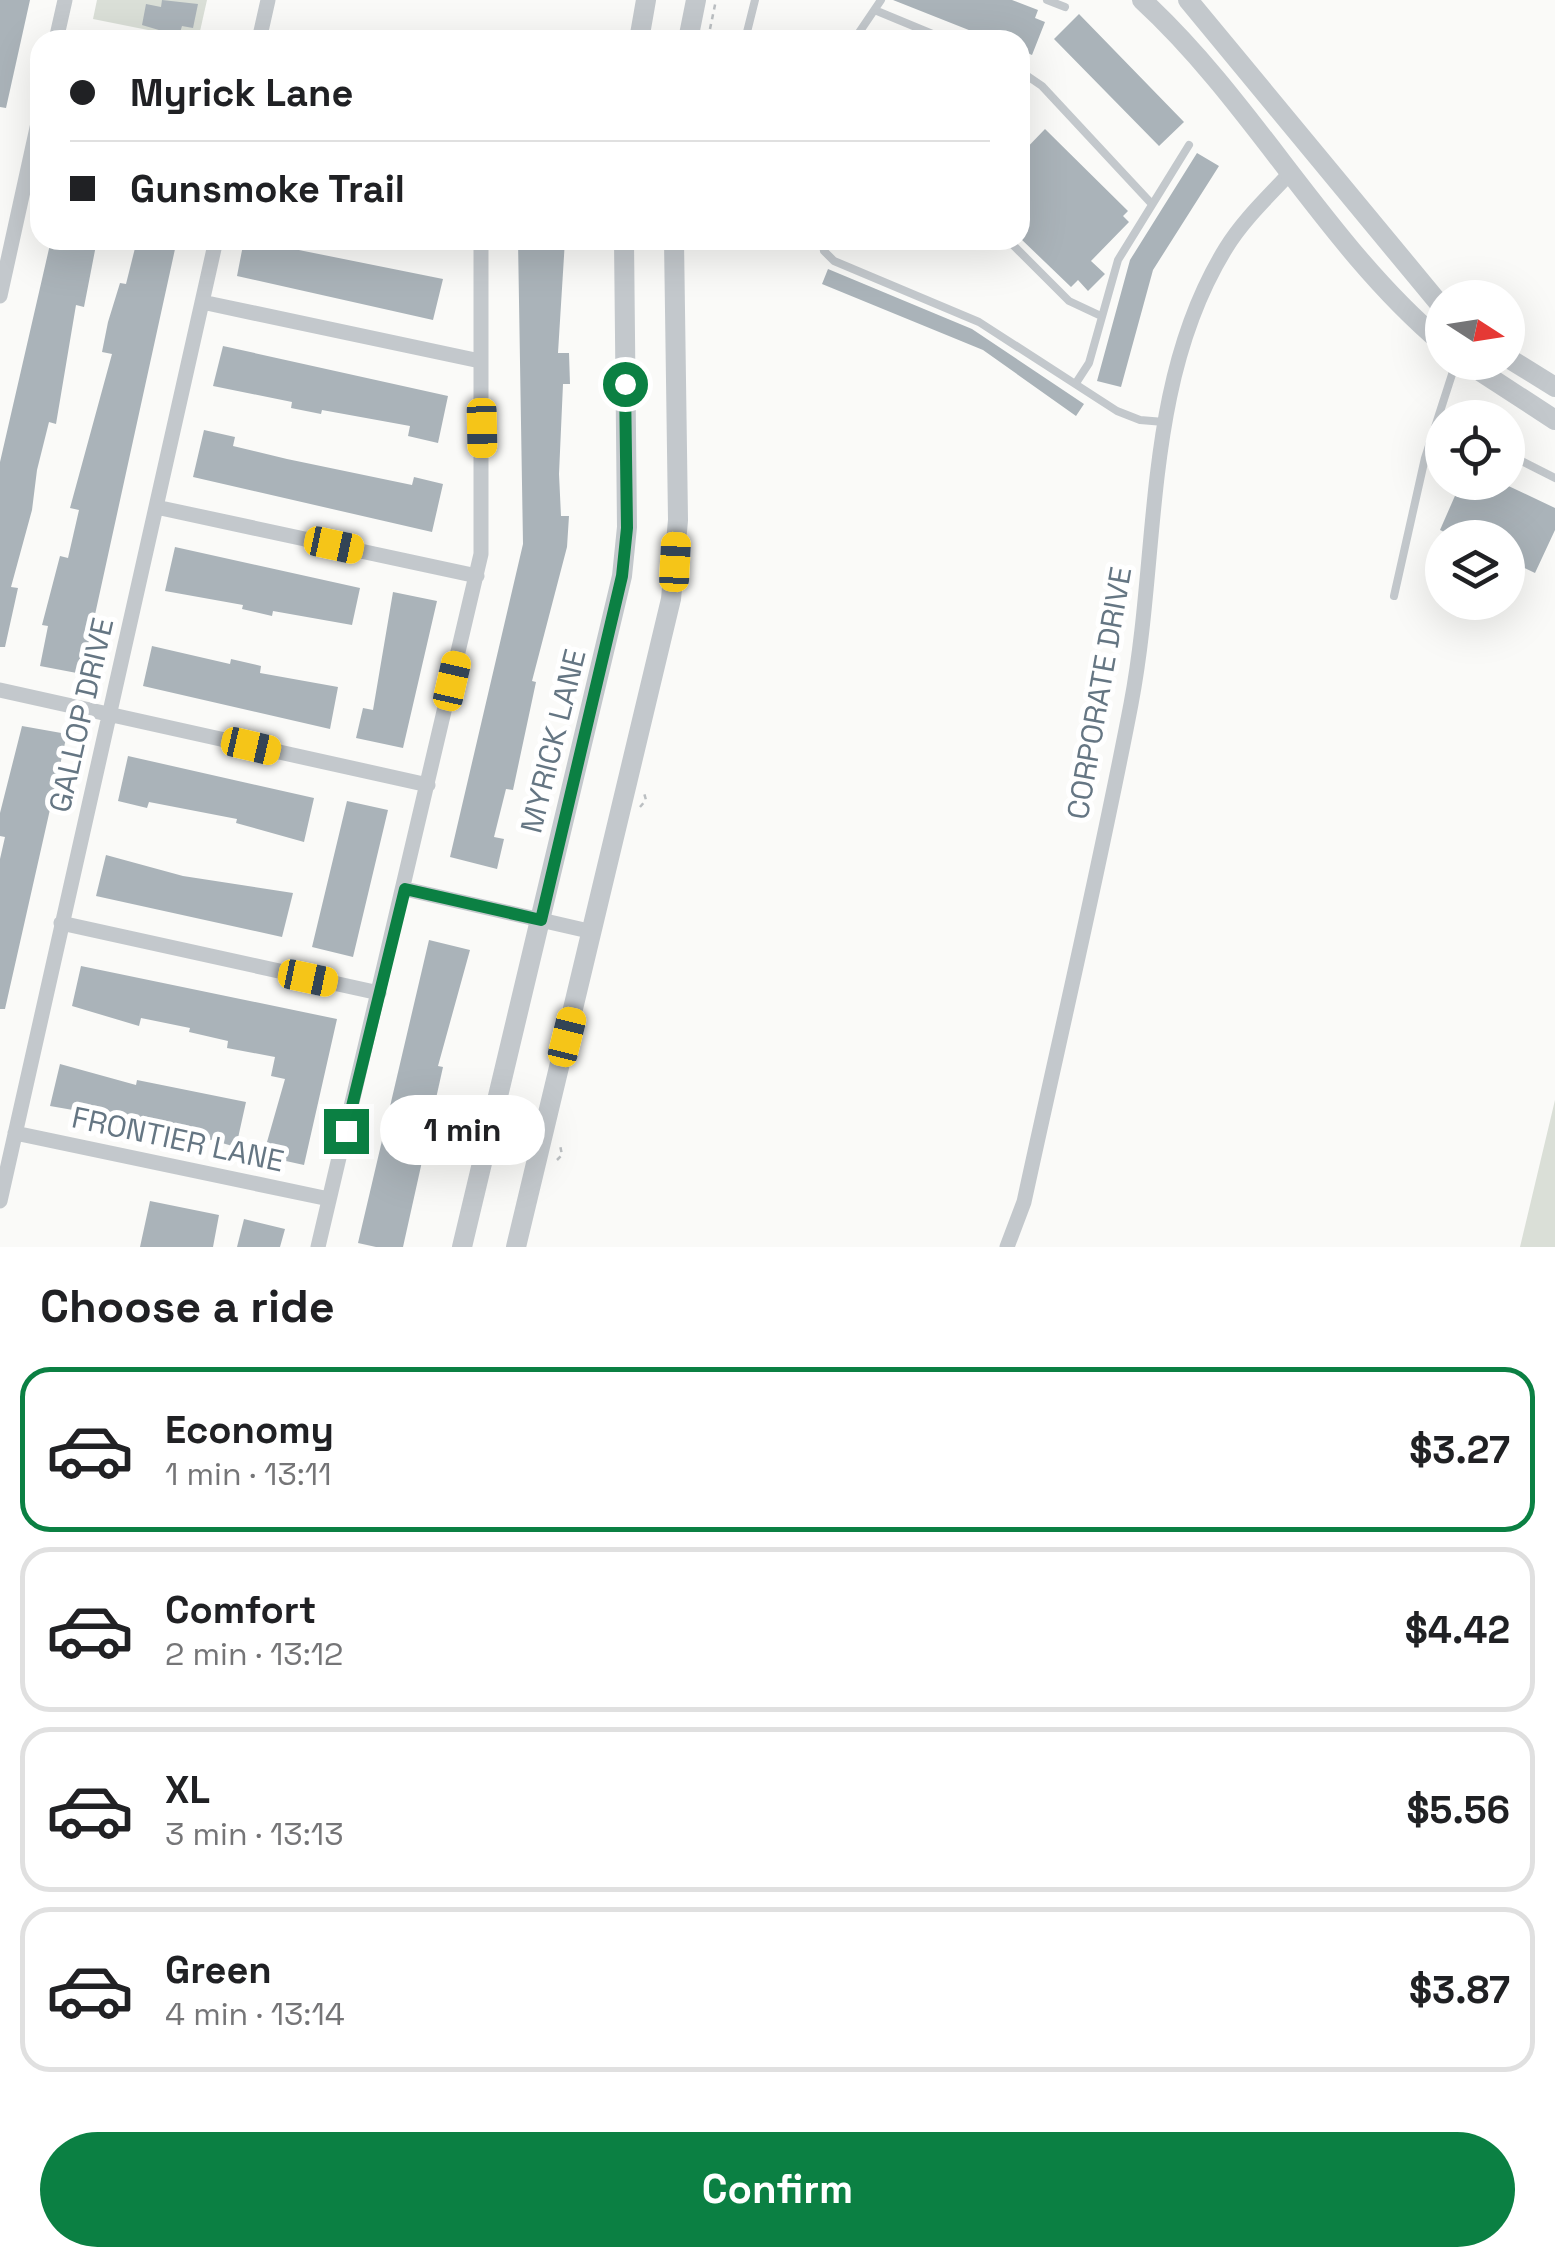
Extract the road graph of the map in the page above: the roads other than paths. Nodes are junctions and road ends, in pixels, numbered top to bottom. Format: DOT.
graph roads {
  1 [pos="65,0"];
  2 [pos="268,0"];
  3 [pos="646,0"];
  4 [pos="696,0"];
  5 [pos="754,0"];
  6 [pos="881,0"];
  7 [pos="1047,0"];
  8 [pos="1142,0"];
  9 [pos="1188,0"];
  10 [pos="1064,8"];
  11 [pos="878,10"];
  12 [pos="60,30"];
  13 [pos="261,30"];
  14 [pos="640,30"];
  15 [pos="690,30"];
  16 [pos="747,30"];
  17 [pos="862,30"];
  18 [pos="924,30"];
  19 [pos="1030,78"];
  20 [pos="1189,145"];
  21 [pos="30,160"];
  22 [pos="1290,173"];
  23 [pos="1150,202"];
  24 [pos="214,250"];
  25 [pos="481,250"];
  26 [pos="624,250"];
  27 [pos="674,250"];
  28 [pos="824,250"];
  29 [pos="1018,250"];
  30 [pos="1425,286"];
  31 [pos="0,296"];
  32 [pos="202,302"];
  33 [pos="1101,316"];
  34 [pos="1425,327"];
  35 [pos="480,361"];
  36 [pos="1525,368"];
  37 [pos="1494,380"];
  38 [pos="1076,383"];
  39 [pos="1555,387"];
  40 [pos="1555,420"];
  41 [pos="1166,422"];
  42 [pos="1525,463"];
  43 [pos="1425,471"];
  44 [pos="1555,478"];
  45 [pos="156,506"];
  46 [pos="477,576"];
  47 [pos="1394,596"];
  48 [pos="0,690"];
  49 [pos="110,714"];
  50 [pos="428,785"];
  51 [pos="405,889"];
  52 [pos="541,920"];
  53 [pos="61,923"];
  54 [pos="593,932"];
  55 [pos="379,994"];
  56 [pos="15,1133"];
  57 [pos="330,1199"];
  58 [pos="0,1201"];
  59 [pos="318,1247"];
  60 [pos="462,1247"];
  61 [pos="516,1247"];
  62 [pos="1007,1247"];
  1 -- 12 [label="street"];
  2 -- 13 [label="street"];
  3 -- 14 [label="street"];
  4 -- 15 [label="street"];
  5 -- 16 [label="lane"];
  6 -- 11 [label="lane"];
  7 -- 10 [label="lane"];
  8 -- 22 [label="street"];
  9 -- 30 [label="street"];
  11 -- 17 [label="lane"];
  11 -- 18 [label="lane"];
  19 -- 23 [label="lane"];
  20 -- 23 [label="lane"];
  21 -- 31 [label="street"];
  22 -- 34 [label="street"];
  22 -- 41 [label="street, CORPORATE DRIVE"];
  23 -- 33 [label="lane"];
  24 -- 32 [label="street, GALLOP DRIVE"];
  25 -- 35 [label="street"];
  26 -- 52 [label="street, MYRICK LANE"];
  27 -- 54 [label="street"];
  28 -- 38 [label="lane"];
  29 -- 33 [label="lane"];
  32 -- 35 [label="street"];
  32 -- 45 [label="street, GALLOP DRIVE"];
  33 -- 38 [label="lane"];
  35 -- 46 [label="street"];
  36 -- 39 [label="street"];
  37 -- 40 [label="street"];
  38 -- 41 [label="lane"];
  41 -- 62 [label="street, CORPORATE DRIVE"];
  42 -- 44 [label="lane"];
  43 -- 47 [label="lane"];
  45 -- 46 [label="street"];
  45 -- 49 [label="street, GALLOP DRIVE"];
  46 -- 50 [label="street"];
  48 -- 49 [label="street"];
  49 -- 50 [label="street"];
  49 -- 53 [label="street, GALLOP DRIVE"];
  50 -- 51 [label="street"];
  51 -- 52 [label="street"];
  51 -- 55 [label="street"];
  52 -- 54 [label="street"];
  52 -- 60 [label="street, MYRICK LANE"];
  53 -- 55 [label="street"];
  53 -- 56 [label="street, GALLOP DRIVE"];
  54 -- 61 [label="street"];
  55 -- 57 [label="street"];
  56 -- 57 [label="street, FRONTIER LANE"];
  56 -- 58 [label="street, GALLOP DRIVE"];
  57 -- 59 [label="street"];
}
